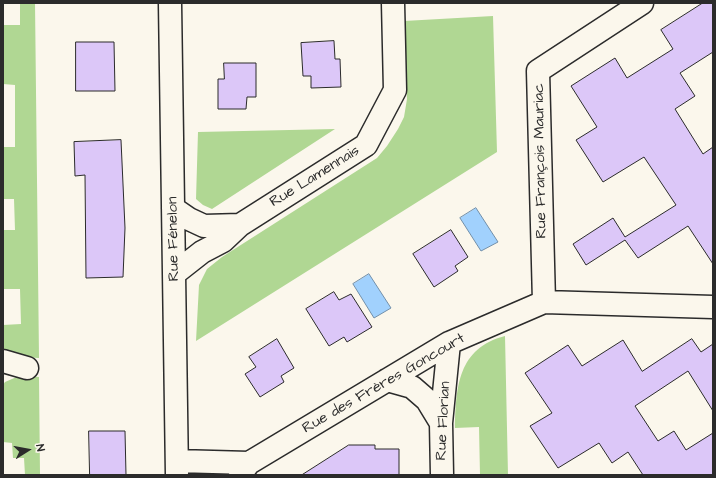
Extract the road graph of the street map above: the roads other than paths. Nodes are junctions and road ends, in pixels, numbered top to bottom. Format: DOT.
graph roads {
  1 [pos="170,3"];
  2 [pos="393,3"];
  3 [pos="642,3"];
  4 [pos="173,208"];
  5 [pos="240,225"];
  6 [pos="174,274"];
  7 [pos="544,302"];
  8 [pos="713,307"];
  9 [pos="449,343"];
  10 [pos="3,361"];
  11 [pos="27,368"];
  12 [pos="388,380"];
  13 [pos="442,423"];
  14 [pos="177,468"];
  15 [pos="244,469"];
  16 [pos="442,475"];
  1 -- 4 [label="street, Rue Fénelon"];
  2 -- 5 [label="street, Rue Lamennais"];
  3 -- 7 [label="street, Rue François Mauriac"];
  4 -- 5 [label="street"];
  4 -- 6 [label="street, Rue Fénelon"];
  5 -- 6 [label="street, Rue Lamennais"];
  6 -- 14 [label="street, Rue Fénelon"];
  7 -- 8 [label="street, Rue des Frères Goncourt"];
  7 -- 9 [label="street, Rue des Frères Goncourt"];
  9 -- 12 [label="street, Rue des Frères Goncourt"];
  9 -- 13 [label="street, Rue Florian"];
  10 -- 11 [label="street"];
  12 -- 13 [label="street"];
  12 -- 15 [label="street, Rue des Frères Goncourt"];
  13 -- 16 [label="street, Rue Florian"];
  14 -- 15 [label="street"];
}
